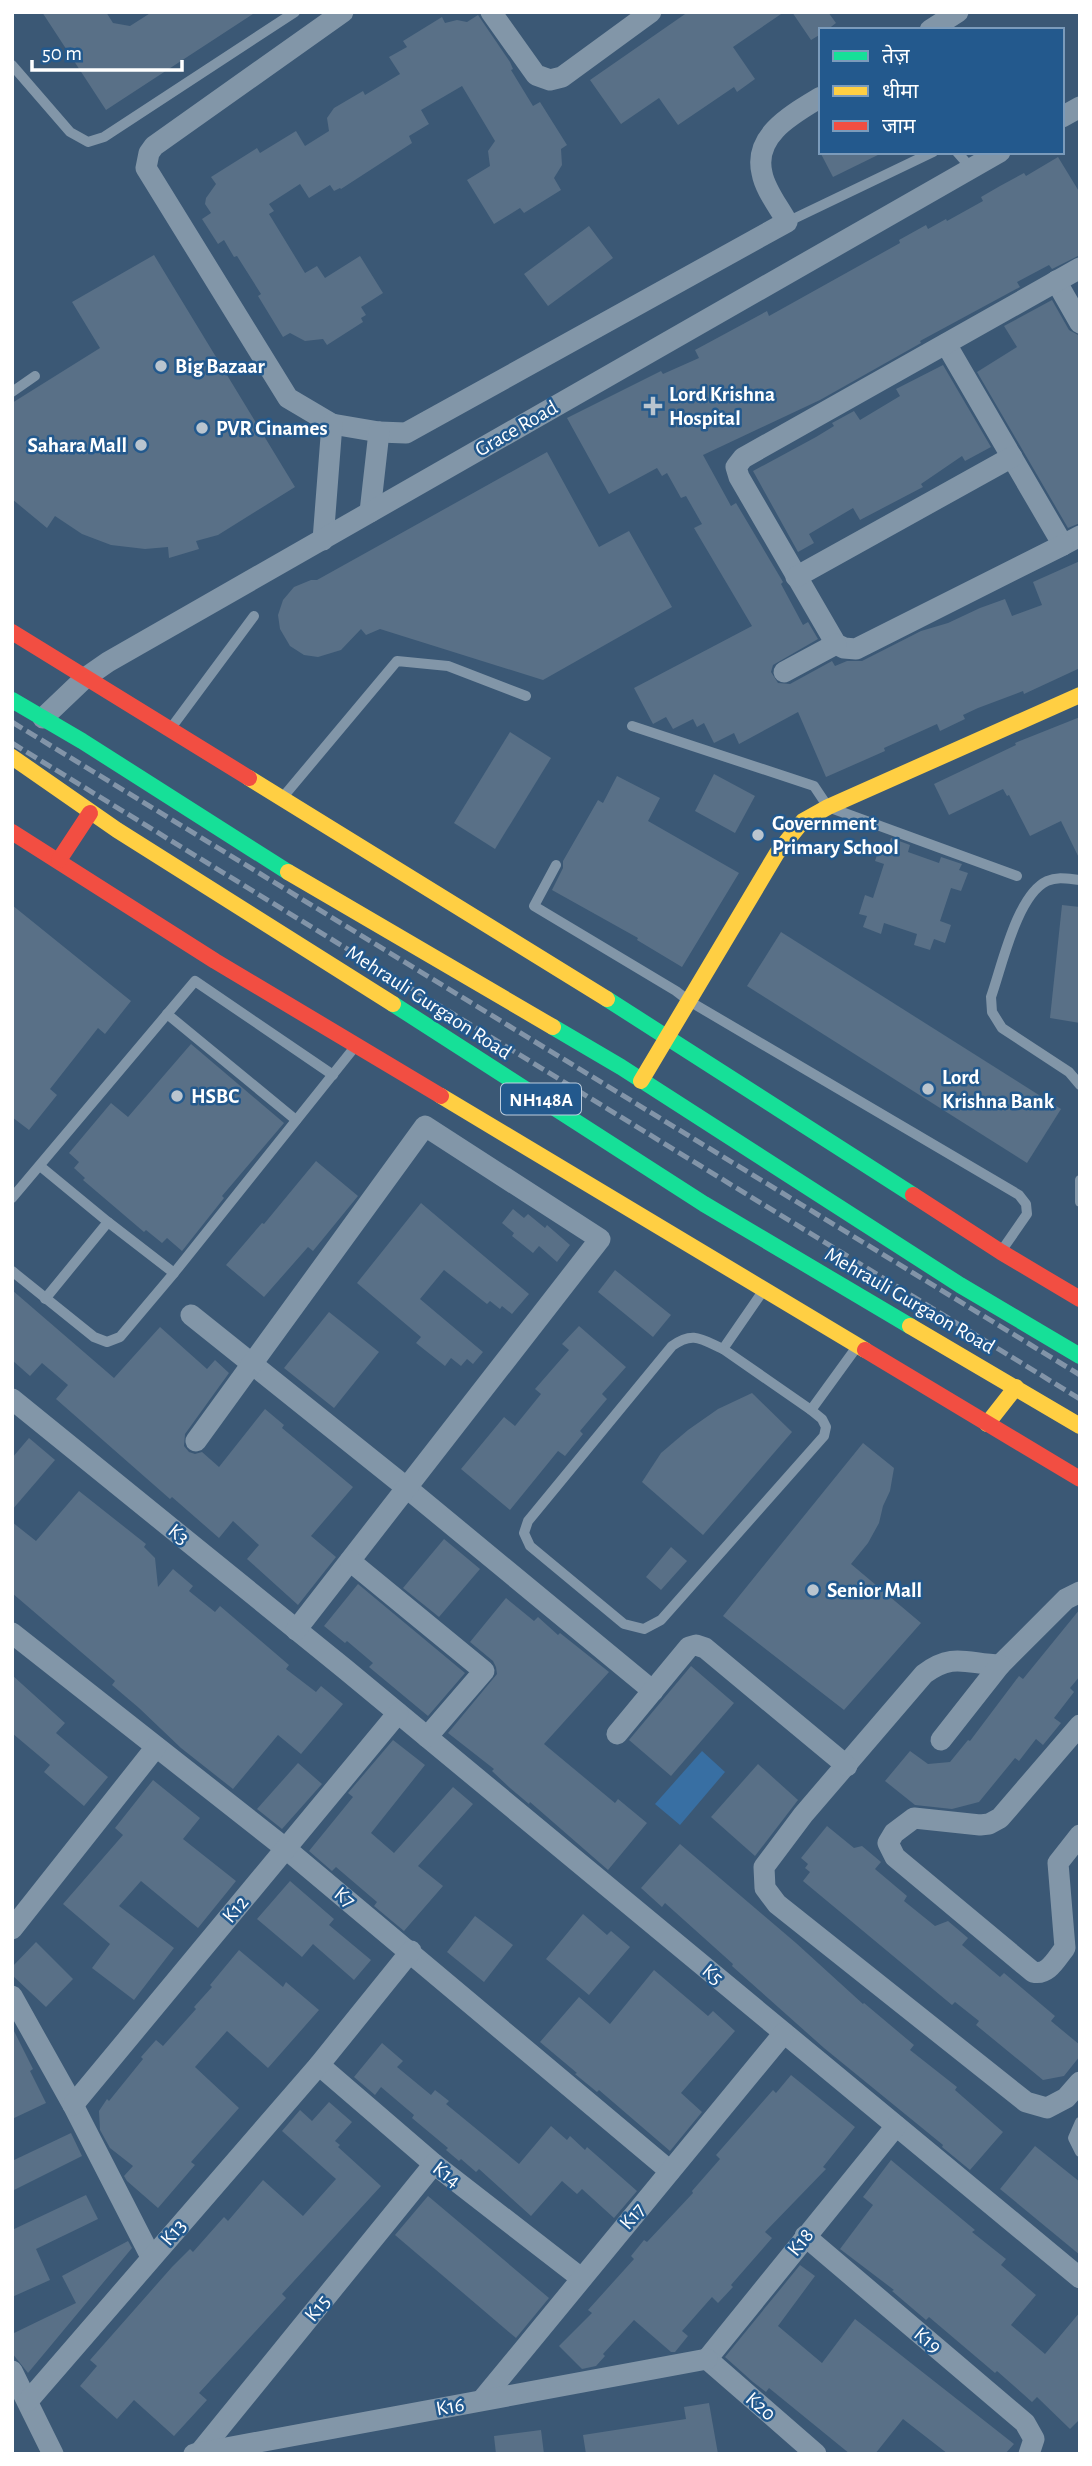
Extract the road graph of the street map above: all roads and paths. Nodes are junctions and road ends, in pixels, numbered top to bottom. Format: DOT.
graph roads {
  1 [pos="295,12"];
  2 [pos="343,12"];
  3 [pos="491,12"];
  4 [pos="652,12"];
  5 [pos="958,12"];
  6 [pos="933,28"];
  7 [pos="12,65"];
  8 [pos="819,98"];
  9 [pos="1080,107"];
  10 [pos="1064,116"];
  11 [pos="929,154"];
  12 [pos="991,154"];
  13 [pos="964,160"];
  14 [pos="786,222"];
  15 [pos="1080,268"];
  16 [pos="1056,281"];
  17 [pos="1080,323"];
  18 [pos="946,344"];
  19 [pos="35,376"];
  20 [pos="12,392"];
  21 [pos="332,424"];
  22 [pos="379,432"];
  23 [pos="1012,457"];
  24 [pos="370,512"];
  25 [pos="323,540"];
  26 [pos="1071,541"];
  27 [pos="796,577"];
  28 [pos="254,616"];
  29 [pos="12,632"];
  30 [pos="836,644"];
  31 [pos="784,672"];
  32 [pos="85,678"];
  33 [pos="1080,695"];
  34 [pos="526,696"];
  35 [pos="12,701"];
  36 [pos="43,718"];
  37 [pos="632,726"];
  38 [pos="170,730"];
  39 [pos="12,757"];
  40 [pos="282,799"];
  41 [pos="828,807"];
  42 [pos="90,813"];
  43 [pos="12,832"];
  44 [pos="59,860"];
  45 [pos="556,865"];
  46 [pos="1017,876"];
  47 [pos="1080,880"];
  48 [pos="215,961"];
  49 [pos="195,981"];
  50 [pos="689,1001"];
  51 [pos="167,1014"];
  52 [pos="666,1036"];
  53 [pos="356,1046"];
  54 [pos="333,1075"];
  55 [pos="641,1081"];
  56 [pos="1080,1085"];
  57 [pos="296,1121"];
  58 [pos="40,1166"];
  59 [pos="1080,1180"];
  60 [pos="12,1198"];
  61 [pos="1080,1202"];
  62 [pos="108,1222"];
  63 [pos="1001,1252"];
  64 [pos="12,1271"];
  65 [pos="174,1273"];
  66 [pos="764,1290"];
  67 [pos="45,1299"];
  68 [pos="1080,1299"];
  69 [pos="191,1315"];
  70 [pos="858,1346"];
  71 [pos="723,1349"];
  72 [pos="1080,1356"];
  73 [pos="252,1364"];
  74 [pos="1016,1387"];
  75 [pos="12,1399"];
  76 [pos="811,1410"];
  77 [pos="987,1424"];
  78 [pos="1080,1426"];
  79 [pos="196,1441"];
  80 [pos="1080,1479"];
  81 [pos="407,1488"];
  82 [pos="350,1561"];
  83 [pos="1080,1592"];
  84 [pos="296,1630"];
  85 [pos="12,1633"];
  86 [pos="1000,1665"];
  87 [pos="345,1669"];
  88 [pos="653,1691"];
  89 [pos="398,1713"];
  90 [pos="1080,1725"];
  91 [pos="617,1734"];
  92 [pos="427,1737"];
  93 [pos="941,1740"];
  94 [pos="156,1747"];
  95 [pos="847,1766"];
  96 [pos="1080,1835"];
  97 [pos="285,1848"];
  98 [pos="12,1929"];
  99 [pos="411,1951"];
  100 [pos="12,1996"];
  101 [pos="784,2033"];
  102 [pos="319,2065"];
  103 [pos="1080,2082"];
  104 [pos="73,2105"];
  105 [pos="1080,2122"];
  106 [pos="896,2126"];
  107 [pos="1080,2152"];
  108 [pos="435,2164"];
  109 [pos="670,2171"];
  110 [pos="805,2236"];
  111 [pos="151,2257"];
  112 [pos="581,2278"];
  113 [pos="1080,2278"];
  114 [pos="707,2359"];
  115 [pos="12,2371"];
  116 [pos="482,2400"];
  117 [pos="28,2401"];
  118 [pos="197,2453"];
  119 [pos="53,2454"];
  120 [pos="816,2454"];
  121 [pos="1029,2454"];
  1 -- 7 [label="lane"];
  2 -- 21 [label="street"];
  3 -- 4 [label="street"];
  5 -- 6 [label="street"];
  8 -- 14 [label="street"];
  9 -- 10 [label="street"];
  11 -- 14 [label="lane"];
  12 -- 13 [label="street, Grace Road"];
  13 -- 24 [label="street, Grace Road"];
  14 -- 22 [label="street"];
  15 -- 16 [label="street"];
  16 -- 17 [label="street"];
  16 -- 18 [label="street"];
  18 -- 23 [label="street"];
  18 -- 27 [label="street"];
  19 -- 20 [label="lane"];
  21 -- 22 [label="street"];
  21 -- 25 [label="street"];
  22 -- 24 [label="street"];
  23 -- 26 [label="street"];
  23 -- 27 [label="street"];
  24 -- 25 [label="street, Grace Road"];
  25 -- 32 [label="street, Grace Road"];
  26 -- 30 [label="street"];
  27 -- 30 [label="street"];
  28 -- 38 [label="lane"];
  29 -- 32 [label="main road"];
  30 -- 31 [label="street"];
  32 -- 36 [label="street, Grace Road"];
  32 -- 38 [label="main road"];
  33 -- 41 [label="main road"];
  34 -- 40 [label="lane"];
  35 -- 36 [label="main road, Mehrauli Gurgaon Road"];
  36 -- 55 [label="main road, Mehrauli Gurgaon Road"];
  37 -- 41 [label="lane"];
  38 -- 40 [label="main road"];
  39 -- 42 [label="main road, Mehrauli Gurgaon Road / NH148A"];
  40 -- 52 [label="main road"];
  41 -- 46 [label="lane"];
  41 -- 50 [label="main road"];
  42 -- 44 [label="main road"];
  42 -- 74 [label="main road, Mehrauli Gurgaon Road / NH148A"];
  43 -- 44 [label="main road"];
  44 -- 48 [label="main road"];
  45 -- 50 [label="lane"];
  47 -- 56 [label="lane"];
  48 -- 49 [label="lane"];
  48 -- 53 [label="main road"];
  49 -- 51 [label="lane"];
  49 -- 54 [label="lane"];
  50 -- 52 [label="main road"];
  50 -- 63 [label="lane"];
  51 -- 57 [label="lane"];
  51 -- 58 [label="lane"];
  52 -- 55 [label="main road"];
  52 -- 63 [label="main road"];
  53 -- 54 [label="lane"];
  53 -- 66 [label="main road"];
  54 -- 57 [label="lane"];
  55 -- 72 [label="main road, Mehrauli Gurgaon Road"];
  57 -- 65 [label="lane"];
  58 -- 60 [label="lane"];
  58 -- 62 [label="lane"];
  59 -- 61 [label="lane"];
  62 -- 65 [label="lane"];
  62 -- 67 [label="lane"];
  63 -- 68 [label="main road"];
  64 -- 67 [label="lane"];
  65 -- 67 [label="lane"];
  66 -- 70 [label="main road"];
  66 -- 71 [label="lane"];
  69 -- 73 [label="street"];
  70 -- 76 [label="lane"];
  70 -- 77 [label="main road"];
  71 -- 76 [label="lane"];
  71 -- 76 [label="lane"];
  73 -- 79 [label="street"];
  73 -- 81 [label="street"];
  73 -- 81 [label="street"];
  74 -- 77 [label="main road"];
  74 -- 78 [label="main road, Mehrauli Gurgaon Road / NH148A"];
  75 -- 84 [label="street, K3"];
  77 -- 80 [label="main road"];
  81 -- 82 [label="street"];
  81 -- 88 [label="street"];
  82 -- 84 [label="street"];
  82 -- 92 [label="street"];
  83 -- 86 [label="street"];
  84 -- 87 [label="street, K3"];
  85 -- 94 [label="street, K7"];
  86 -- 93 [label="street"];
  86 -- 95 [label="street"];
  87 -- 89 [label="street, K5"];
  88 -- 91 [label="street"];
  88 -- 95 [label="street"];
  89 -- 92 [label="street, K5"];
  89 -- 97 [label="street, K12"];
  90 -- 96 [label="street"];
  92 -- 101 [label="street, K5"];
  94 -- 97 [label="street, K7"];
  94 -- 98 [label="street"];
  95 -- 103 [label="street"];
  97 -- 99 [label="street, K7"];
  97 -- 104 [label="street, K12"];
  99 -- 102 [label="street, K13"];
  99 -- 109 [label="street, K7"];
  100 -- 104 [label="street"];
  101 -- 106 [label="street, K5"];
  101 -- 109 [label="street, K17"];
  102 -- 108 [label="street, K14"];
  102 -- 111 [label="street, K13"];
  104 -- 111 [label="street"];
  105 -- 107 [label="lane"];
  106 -- 110 [label="street, K18"];
  106 -- 113 [label="street, K5"];
  108 -- 112 [label="street, K14"];
  108 -- 118 [label="street, K15"];
  109 -- 112 [label="street, K17"];
  110 -- 114 [label="street, K18"];
  110 -- 121 [label="street, K19"];
  111 -- 117 [label="street, K13"];
  112 -- 116 [label="street, K17"];
  114 -- 116 [label="street, K16"];
  114 -- 120 [label="street, K20"];
  115 -- 117 [label="street"];
  116 -- 118 [label="street, K16"];
  117 -- 119 [label="street"];
}
